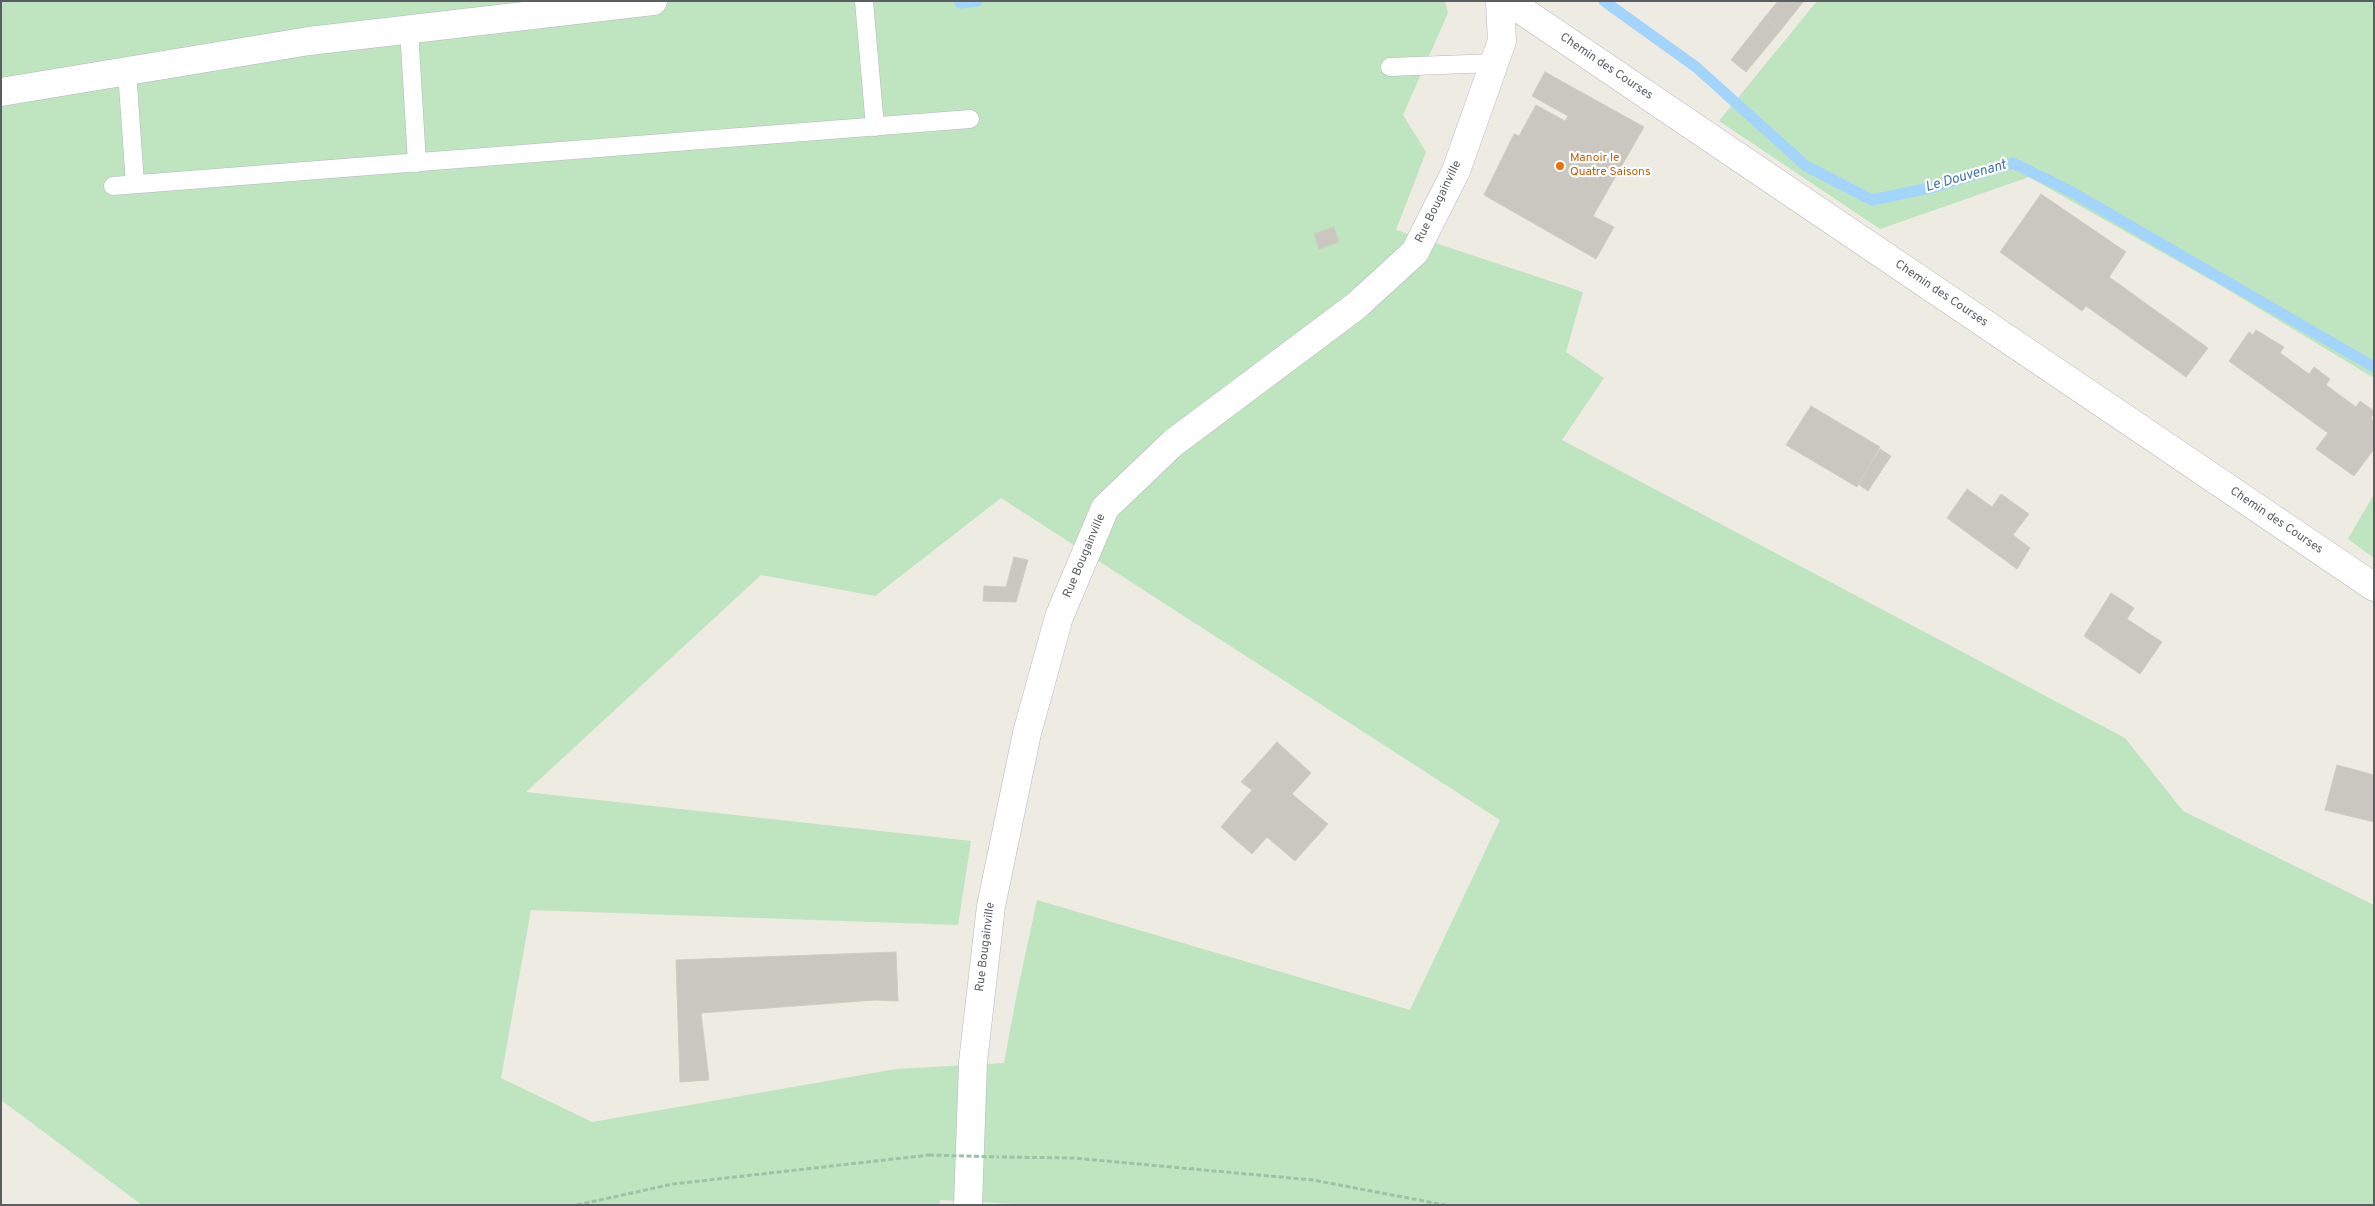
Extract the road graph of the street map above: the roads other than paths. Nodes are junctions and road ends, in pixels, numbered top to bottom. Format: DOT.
graph roads {
  1 [pos="653,1"];
  2 [pos="864,1"];
  3 [pos="1500,1"];
  4 [pos="1508,1"];
  5 [pos="409,29"];
  6 [pos="1494,63"];
  7 [pos="1390,67"];
  8 [pos="128,71"];
  9 [pos="1,92"];
  10 [pos="970,119"];
  11 [pos="874,127"];
  12 [pos="417,163"];
  13 [pos="135,184"];
  14 [pos="113,186"];
  15 [pos="2374,587"];
  16 [pos="968,1205"];
  1 -- 5 [label="street"];
  2 -- 11 [label="lane"];
  3 -- 6 [label="street, Rue Bougainville"];
  4 -- 15 [label="street, Chemin des Courses"];
  5 -- 8 [label="street"];
  5 -- 12 [label="lane"];
  6 -- 7 [label="lane"];
  6 -- 16 [label="street, Rue Bougainville"];
  8 -- 9 [label="street"];
  8 -- 13 [label="lane"];
  10 -- 11 [label="lane"];
  11 -- 12 [label="lane"];
  12 -- 13 [label="lane"];
  13 -- 14 [label="lane"];
}
